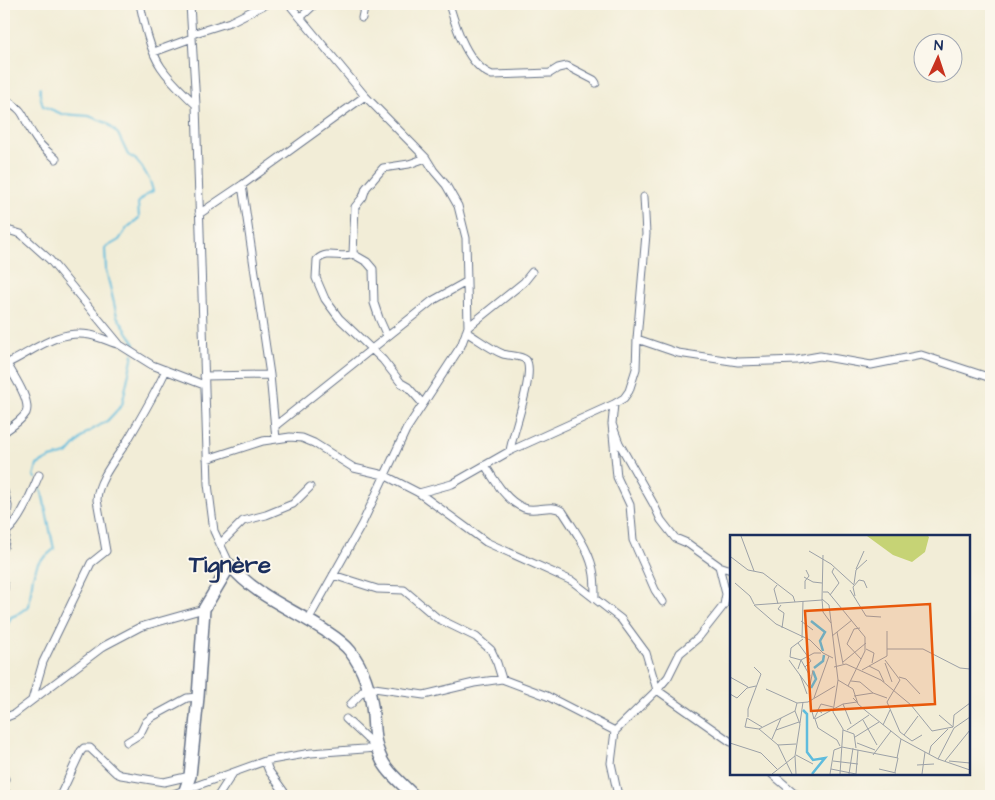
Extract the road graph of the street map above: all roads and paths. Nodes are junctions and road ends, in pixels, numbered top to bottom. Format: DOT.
graph roads {
  1 [pos="140,4"];
  2 [pos="190,4"];
  3 [pos="266,4"];
  4 [pos="289,4"];
  5 [pos="315,4"];
  6 [pos="365,4"];
  7 [pos="449,4"];
  8 [pos="301,18"];
  9 [pos="362,18"];
  10 [pos="192,36"];
  11 [pos="154,52"];
  12 [pos="596,83"];
  13 [pos="365,96"];
  14 [pos="4,99"];
  15 [pos="196,105"];
  16 [pos="426,158"];
  17 [pos="56,159"];
  18 [pos="242,185"];
  19 [pos="644,197"];
  20 [pos="199,214"];
  21 [pos="4,230"];
  22 [pos="353,254"];
  23 [pos="532,272"];
  24 [pos="466,282"];
  25 [pos="467,330"];
  26 [pos="387,336"];
  27 [pos="637,339"];
  28 [pos="120,345"];
  29 [pos="370,349"];
  30 [pos="5,362"];
  31 [pos="166,370"];
  32 [pos="270,375"];
  33 [pos="204,376"];
  34 [pos="991,378"];
  35 [pos="204,385"];
  36 [pos="423,404"];
  37 [pos="614,404"];
  38 [pos="612,424"];
  39 [pos="275,426"];
  40 [pos="4,432"];
  41 [pos="276,439"];
  42 [pos="510,451"];
  43 [pos="207,459"];
  44 [pos="485,465"];
  45 [pos="39,475"];
  46 [pos="384,475"];
  47 [pos="310,487"];
  48 [pos="4,491"];
  49 [pos="419,493"];
  50 [pos="7,521"];
  51 [pos="220,544"];
  52 [pos="4,547"];
  53 [pos="230,565"];
  54 [pos="719,566"];
  55 [pos="730,570"];
  56 [pos="333,575"];
  57 [pos="4,584"];
  58 [pos="4,588"];
  59 [pos="595,599"];
  60 [pos="663,602"];
  61 [pos="204,609"];
  62 [pos="308,620"];
  63 [pos="502,679"];
  64 [pos="367,687"];
  65 [pos="658,690"];
  66 [pos="198,697"];
  67 [pos="32,700"];
  68 [pos="350,705"];
  69 [pos="4,718"];
  70 [pos="346,718"];
  71 [pos="615,731"];
  72 [pos="730,741"];
  73 [pos="127,742"];
  74 [pos="376,748"];
  75 [pos="265,761"];
  76 [pos="233,772"];
  77 [pos="773,775"];
  78 [pos="190,776"];
  79 [pos="4,792"];
  80 [pos="184,793"];
  81 [pos="10,796"];
  82 [pos="60,796"];
  83 [pos="168,796"];
  84 [pos="218,796"];
  85 [pos="286,796"];
  86 [pos="414,796"];
  87 [pos="620,796"];
  88 [pos="798,796"];
  1 -- 11 [label="street"];
  2 -- 10 [label="street"];
  3 -- 10 [label="street"];
  4 -- 8 [label="street"];
  5 -- 8 [label="street"];
  6 -- 9 [label="street"];
  7 -- 12 [label="street"];
  8 -- 13 [label="street"];
  10 -- 11 [label="street"];
  10 -- 15 [label="street"];
  11 -- 15 [label="street"];
  13 -- 16 [label="street"];
  13 -- 18 [label="street"];
  14 -- 17 [label="street"];
  15 -- 20 [label="street"];
  16 -- 22 [label="street"];
  16 -- 24 [label="street"];
  18 -- 20 [label="street"];
  18 -- 32 [label="street"];
  19 -- 27 [label="street"];
  20 -- 33 [label="street"];
  21 -- 28 [label="street"];
  22 -- 26 [label="street"];
  22 -- 29 [label="street"];
  23 -- 25 [label="street"];
  24 -- 25 [label="street"];
  24 -- 26 [label="street"];
  25 -- 36 [label="street"];
  25 -- 42 [label="street"];
  26 -- 29 [label="street"];
  27 -- 34 [label="street"];
  27 -- 37 [label="street"];
  28 -- 30 [label="street"];
  28 -- 31 [label="street"];
  29 -- 36 [label="street"];
  29 -- 39 [label="street"];
  30 -- 40 [label="street"];
  31 -- 35 [label="street"];
  31 -- 67 [label="street"];
  32 -- 33 [label="street"];
  32 -- 39 [label="street"];
  33 -- 35 [label="street"];
  35 -- 43 [label="street"];
  36 -- 46 [label="street"];
  37 -- 38 [label="street"];
  37 -- 42 [label="street"];
  38 -- 54 [label="street"];
  38 -- 60 [label="street"];
  39 -- 41 [label="street"];
  41 -- 43 [label="street"];
  41 -- 46 [label="street"];
  42 -- 44 [label="street"];
  43 -- 51 [label="street"];
  44 -- 49 [label="street"];
  44 -- 59 [label="street"];
  45 -- 52 [label="street"];
  46 -- 49 [label="street"];
  46 -- 56 [label="street"];
  47 -- 51 [label="street"];
  48 -- 50 [label="street"];
  49 -- 59 [label="street"];
  51 -- 53 [label="street"];
  53 -- 61 [label="main road"];
  53 -- 62 [label="main road"];
  54 -- 55 [label="street"];
  54 -- 65 [label="street"];
  56 -- 62 [label="street"];
  56 -- 63 [label="street"];
  57 -- 58 [label="street"];
  59 -- 65 [label="street"];
  61 -- 66 [label="main road"];
  61 -- 67 [label="street"];
  62 -- 64 [label="main road"];
  63 -- 64 [label="street"];
  63 -- 71 [label="street"];
  64 -- 68 [label="street"];
  64 -- 74 [label="main road"];
  65 -- 71 [label="street"];
  65 -- 72 [label="street"];
  66 -- 73 [label="street"];
  66 -- 78 [label="main road"];
  67 -- 69 [label="street"];
  70 -- 74 [label="street"];
  71 -- 87 [label="street"];
  74 -- 75 [label="street"];
  74 -- 86 [label="main road"];
  75 -- 76 [label="street"];
  75 -- 85 [label="street"];
  76 -- 80 [label="street"];
  76 -- 84 [label="street"];
  77 -- 88 [label="street"];
  78 -- 80 [label="main road"];
  78 -- 82 [label="street"];
  79 -- 81 [label="street"];
  80 -- 83 [label="street"];
}
